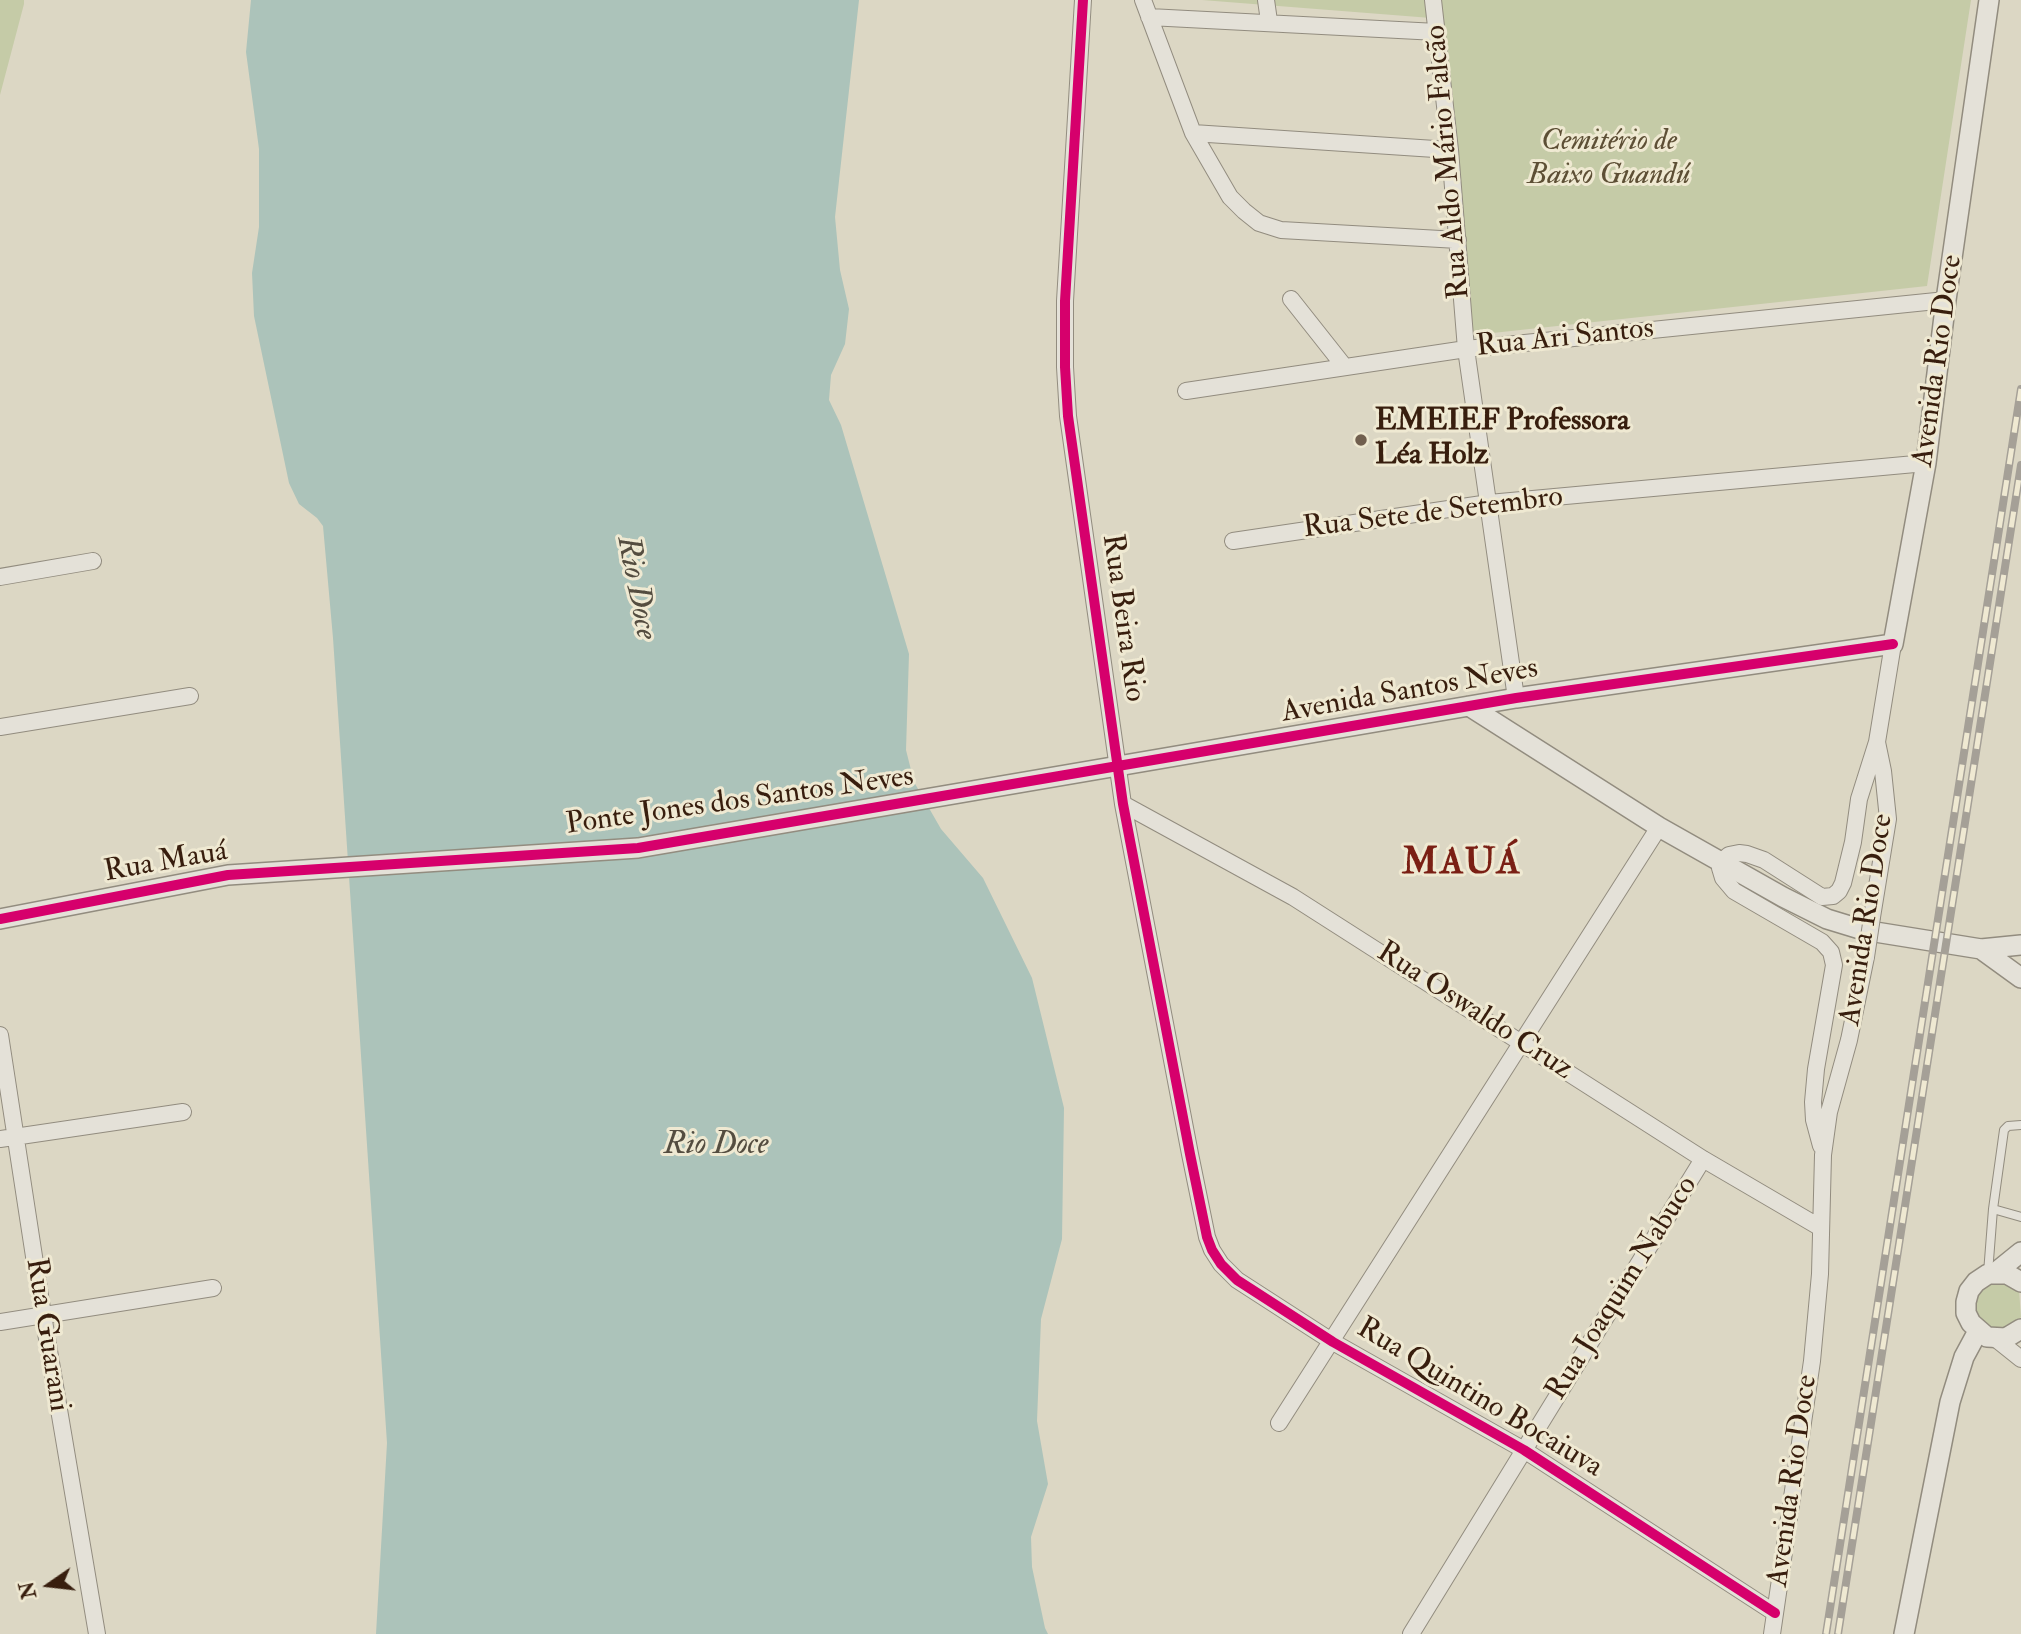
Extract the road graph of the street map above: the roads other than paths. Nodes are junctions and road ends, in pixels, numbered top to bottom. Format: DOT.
graph roads {
  1 [pos="1083,0"];
  2 [pos="1143,0"];
  3 [pos="1266,0"];
  4 [pos="1433,0"];
  5 [pos="1989,0"];
  6 [pos="1149,17"];
  7 [pos="1269,22"];
  8 [pos="1437,32"];
  9 [pos="1193,133"];
  10 [pos="1450,150"];
  11 [pos="1458,240"];
  12 [pos="1291,299"];
  13 [pos="1946,300"];
  14 [pos="1466,349"];
  15 [pos="1344,366"];
  16 [pos="1185,391"];
  17 [pos="1926,463"];
  18 [pos="1489,503"];
  19 [pos="1233,541"];
  20 [pos="93,561"];
  21 [pos="0,577"];
  22 [pos="1893,644"];
  23 [pos="190,696"];
  24 [pos="1516,698"];
  25 [pos="1469,706"];
  26 [pos="0,727"];
  27 [pos="1877,742"];
  28 [pos="1119,767"];
  29 [pos="936,797"];
  30 [pos="1123,804"];
  31 [pos="1658,827"];
  32 [pos="1720,863"];
  33 [pos="342,869"];
  34 [pos="0,919"];
  35 [pos="2021,945"];
  36 [pos="1981,949"];
  37 [pos="2021,978"];
  38 [pos="0,1035"];
  39 [pos="1521,1042"];
  40 [pos="183,1112"];
  41 [pos="2021,1125"];
  42 [pos="7,1137"];
  43 [pos="1823,1156"];
  44 [pos="1703,1159"];
  45 [pos="1993,1209"];
  46 [pos="2021,1217"];
  47 [pos="1821,1228"];
  48 [pos="1207,1237"];
  49 [pos="2021,1252"];
  50 [pos="1992,1273"];
  51 [pos="2021,1282"];
  52 [pos="213,1288"];
  53 [pos="43,1315"];
  54 [pos="0,1322"];
  55 [pos="2021,1329"];
  56 [pos="1987,1335"];
  57 [pos="1333,1342"];
  58 [pos="2021,1359"];
  59 [pos="1279,1423"];
  60 [pos="1524,1450"];
  61 [pos="1775,1613"];
  62 [pos="97,1634"];
  63 [pos="1411,1634"];
  64 [pos="1772,1634"];
  65 [pos="1903,1634"];
  1 -- 28 [label="street, Rua Beira Rio"];
  2 -- 6 [label="street"];
  3 -- 7 [label="street"];
  4 -- 8 [label="street, Rua Aldo Mário Falcão"];
  5 -- 13 [label="street, Avenida Rio Doce"];
  6 -- 7 [label="street"];
  6 -- 9 [label="street"];
  7 -- 8 [label="street"];
  8 -- 10 [label="street, Rua Aldo Mário Falcão"];
  9 -- 10 [label="street"];
  9 -- 11 [label="street"];
  10 -- 11 [label="street, Rua Aldo Mário Falcão"];
  11 -- 14 [label="street, Rua Aldo Mário Falcão"];
  12 -- 15 [label="street"];
  13 -- 14 [label="street, Rua Ari Santos"];
  13 -- 17 [label="street, Avenida Rio Doce"];
  14 -- 15 [label="street, Rua Ari Santos"];
  14 -- 18 [label="street, Rua Aldo Mário Falcão"];
  15 -- 16 [label="street, Rua Ari Santos"];
  17 -- 18 [label="street, Rua Sete de Setembro"];
  17 -- 22 [label="street, Avenida Rio Doce"];
  18 -- 19 [label="street, Rua Sete de Setembro"];
  18 -- 24 [label="street, Rua Aldo Mário Falcão"];
  20 -- 21 [label="street"];
  22 -- 24 [label="street, Avenida Santos Neves"];
  22 -- 27 [label="street, Avenida Rio Doce"];
  23 -- 26 [label="street"];
  24 -- 25 [label="street, Avenida Santos Neves"];
  25 -- 28 [label="street, Avenida Santos Neves"];
  25 -- 31 [label="street"];
  27 -- 32 [label="street"];
  27 -- 43 [label="street, Avenida Rio Doce, bridge"];
  28 -- 29 [label="street, Avenida Santos Neves"];
  28 -- 30 [label="street, Rua Beira Rio"];
  29 -- 33 [label="street, Ponte Jones dos Santos Neves"];
  30 -- 39 [label="street, Rua Oswaldo Cruz"];
  30 -- 48 [label="street, Rua Beira Rio"];
  31 -- 32 [label="street"];
  31 -- 39 [label="street"];
  32 -- 36 [label="street"];
  32 -- 43 [label="street"];
  33 -- 34 [label="street, Rua Mauá"];
  35 -- 36 [label="street"];
  36 -- 37 [label="street"];
  38 -- 42 [label="street, Rua Guarani"];
  39 -- 44 [label="street, Rua Oswaldo Cruz"];
  39 -- 57 [label="street"];
  40 -- 42 [label="street"];
  41 -- 45 [label="lane"];
  42 -- 53 [label="street, Rua Guarani"];
  43 -- 47 [label="street, Avenida Rio Doce"];
  44 -- 47 [label="street, Rua Oswaldo Cruz"];
  44 -- 60 [label="street, Rua Joaquim Nabuco"];
  45 -- 46 [label="lane"];
  45 -- 50 [label="lane"];
  47 -- 61 [label="street, Avenida Rio Doce"];
  48 -- 57 [label="street, Rua Quintino Bocaiuva"];
  49 -- 50 [label="street"];
  50 -- 51 [label="street"];
  50 -- 56 [label="street"];
  52 -- 53 [label="street"];
  53 -- 54 [label="street"];
  53 -- 62 [label="street, Rua Guarani"];
  55 -- 56 [label="street"];
  56 -- 58 [label="street"];
  56 -- 65 [label="street"];
  57 -- 59 [label="street"];
  57 -- 60 [label="street, Rua Quintino Bocaiuva"];
  60 -- 61 [label="street, Rua Quintino Bocaiuva"];
  60 -- 63 [label="street, Rua Joaquim Nabuco"];
  61 -- 64 [label="street, Avenida Rio Doce"];
}
